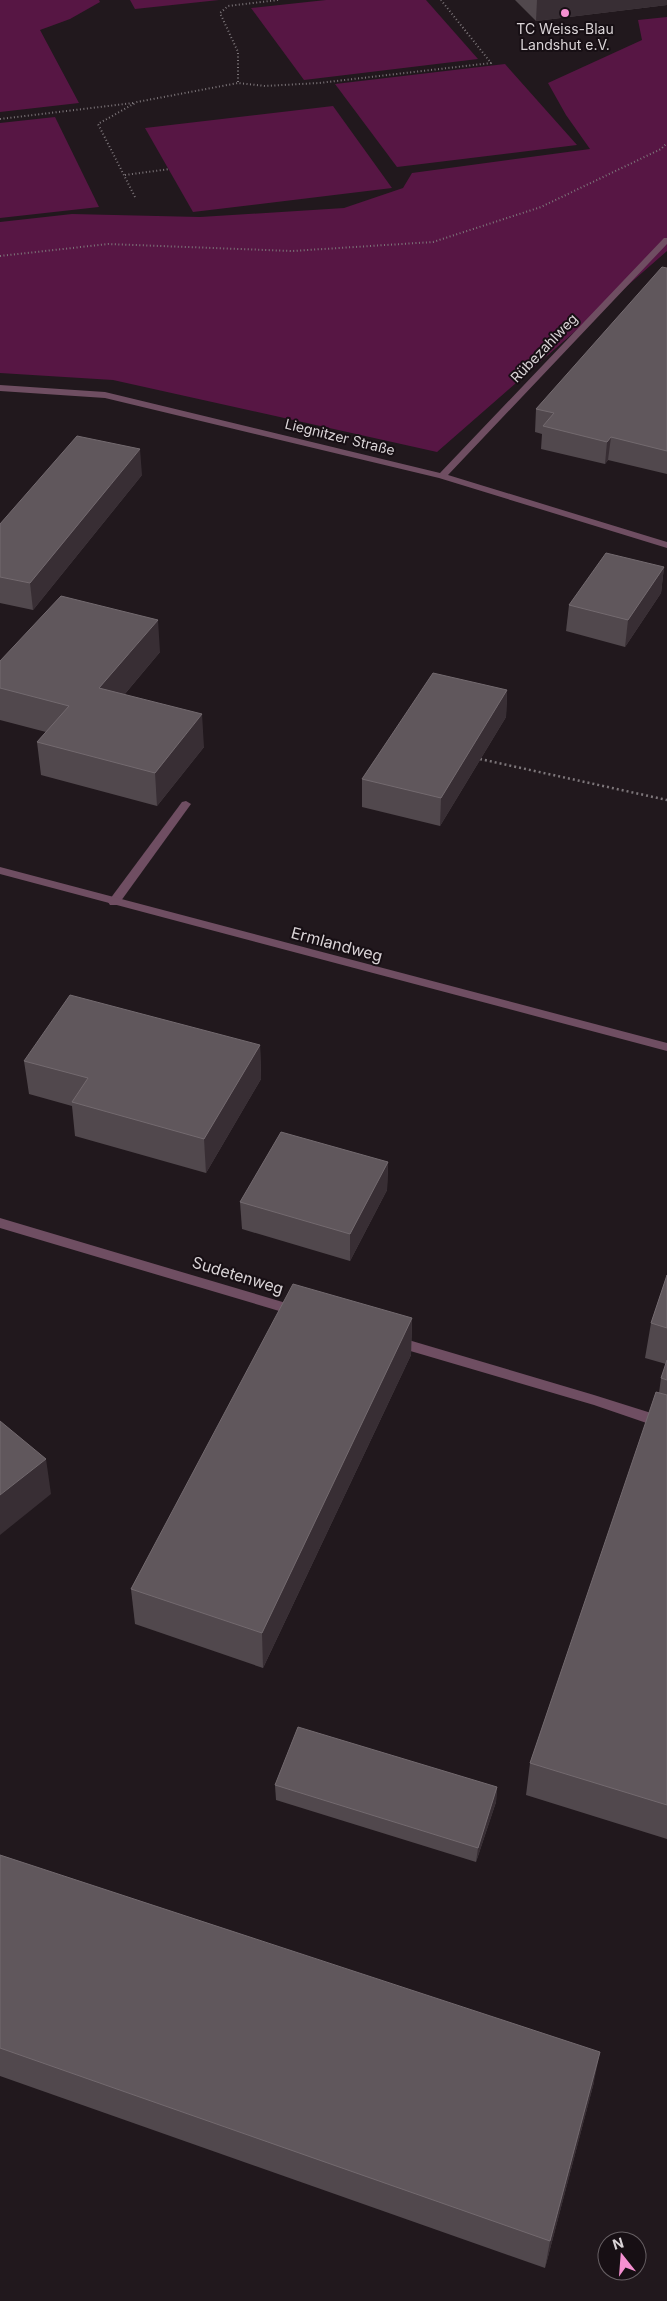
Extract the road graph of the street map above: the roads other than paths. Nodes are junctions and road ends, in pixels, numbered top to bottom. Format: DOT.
graph roads {
  1 [pos="667,240"];
  2 [pos="0,388"];
  3 [pos="442,476"];
  4 [pos="667,545"];
  5 [pos="186,804"];
  6 [pos="0,870"];
  7 [pos="114,902"];
  8 [pos="667,1047"];
  9 [pos="0,1223"];
  10 [pos="311,1316"];
  11 [pos="386,1338"];
  12 [pos="667,1424"];
  1 -- 3 [label="street, Rübezahlweg"];
  2 -- 3 [label="street, Liegnitzer Straße"];
  3 -- 4 [label="street, Liegnitzer Straße"];
  5 -- 7 [label="street"];
  6 -- 7 [label="street, Ermlandweg"];
  7 -- 8 [label="street, Ermlandweg"];
  9 -- 10 [label="street, Sudetenweg"];
  11 -- 12 [label="street"];
}
